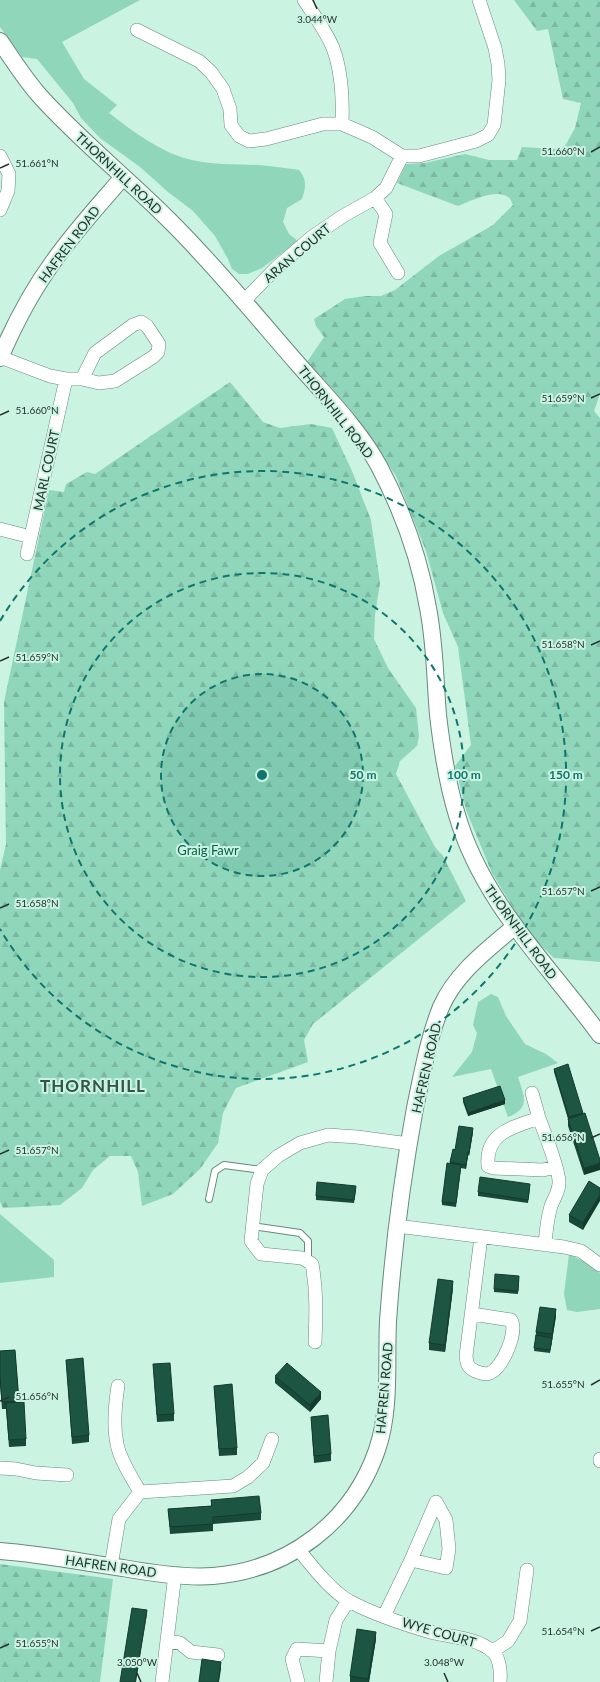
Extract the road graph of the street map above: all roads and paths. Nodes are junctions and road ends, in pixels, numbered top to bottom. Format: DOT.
graph roads {
  1 [pos="304,0"];
  2 [pos="479,0"];
  3 [pos="138,30"];
  4 [pos="0,41"];
  5 [pos="342,124"];
  6 [pos="0,156"];
  7 [pos="402,156"];
  8 [pos="123,177"];
  9 [pos="375,198"];
  10 [pos="0,210"];
  11 [pos="398,272"];
  12 [pos="244,301"];
  13 [pos="0,358"];
  14 [pos="66,379"];
  15 [pos="82,379"];
  16 [pos="0,529"];
  17 [pos="31,538"];
  18 [pos="27,554"];
  19 [pos="514,927"];
  20 [pos="600,1035"];
  21 [pos="532,1093"];
  22 [pos="539,1118"];
  23 [pos="409,1144"];
  24 [pos="555,1167"];
  25 [pos="262,1170"];
  26 [pos="209,1199"];
  27 [pos="252,1226"];
  28 [pos="397,1226"];
  29 [pos="482,1237"];
  30 [pos="545,1245"];
  31 [pos="308,1262"];
  32 [pos="600,1264"];
  33 [pos="472,1314"];
  34 [pos="315,1342"];
  35 [pos="118,1386"];
  36 [pos="272,1438"];
  37 [pos="0,1468"];
  38 [pos="66,1475"];
  39 [pos="140,1492"];
  40 [pos="298,1549"];
  41 [pos="0,1551"];
  42 [pos="411,1560"];
  43 [pos="111,1566"];
  44 [pos="527,1570"];
  45 [pos="175,1574"];
  46 [pos="348,1600"];
  47 [pos="384,1616"];
  48 [pos="167,1641"];
  49 [pos="493,1651"];
  50 [pos="329,1652"];
  51 [pos="218,1655"];
  52 [pos="162,1682"];
  53 [pos="298,1682"];
  54 [pos="326,1682"];
  55 [pos="500,1682"];
  1 -- 5 [label="street"];
  2 -- 7 [label="street"];
  3 -- 5 [label="street"];
  4 -- 8 [label="street, THORNHILL ROAD"];
  5 -- 7 [label="street"];
  6 -- 10 [label="street"];
  7 -- 9 [label="street, ARAN COURT"];
  8 -- 12 [label="street, THORNHILL ROAD"];
  8 -- 13 [label="street, HAFREN ROAD"];
  9 -- 11 [label="street"];
  9 -- 12 [label="street, ARAN COURT"];
  12 -- 19 [label="street, THORNHILL ROAD"];
  13 -- 14 [label="street"];
  14 -- 15 [label="street"];
  14 -- 17 [label="street, MARL COURT"];
  15 -- 15 [label="street"];
  16 -- 17 [label="street"];
  17 -- 18 [label="street, MARL COURT"];
  19 -- 20 [label="street, THORNHILL ROAD"];
  19 -- 23 [label="street, HAFREN ROAD"];
  21 -- 22 [label="street"];
  22 -- 24 [label="street"];
  22 -- 24 [label="street"];
  23 -- 25 [label="street"];
  23 -- 28 [label="street, HAFREN ROAD"];
  24 -- 30 [label="street"];
  25 -- 26 [label="lane"];
  25 -- 27 [label="street"];
  27 -- 31 [label="street"];
  27 -- 31 [label="lane"];
  28 -- 29 [label="street"];
  28 -- 40 [label="street, HAFREN ROAD"];
  29 -- 30 [label="street"];
  29 -- 33 [label="street"];
  30 -- 32 [label="street"];
  31 -- 34 [label="street"];
  33 -- 33 [label="street"];
  35 -- 39 [label="street"];
  36 -- 39 [label="street"];
  37 -- 38 [label="street"];
  39 -- 43 [label="street"];
  40 -- 45 [label="street, HAFREN ROAD"];
  40 -- 46 [label="street, WYE COURT"];
  41 -- 43 [label="street, HAFREN ROAD"];
  42 -- 42 [label="street, WYE COURT"];
  42 -- 47 [label="street, WYE COURT"];
  43 -- 45 [label="street, HAFREN ROAD"];
  44 -- 49 [label="street, WYE COURT"];
  45 -- 48 [label="street"];
  46 -- 47 [label="street, WYE COURT"];
  46 -- 50 [label="street"];
  47 -- 49 [label="street, WYE COURT"];
  48 -- 51 [label="street"];
  48 -- 52 [label="street"];
  49 -- 55 [label="street, WYE COURT"];
  50 -- 53 [label="street"];
  50 -- 54 [label="street"];
}
